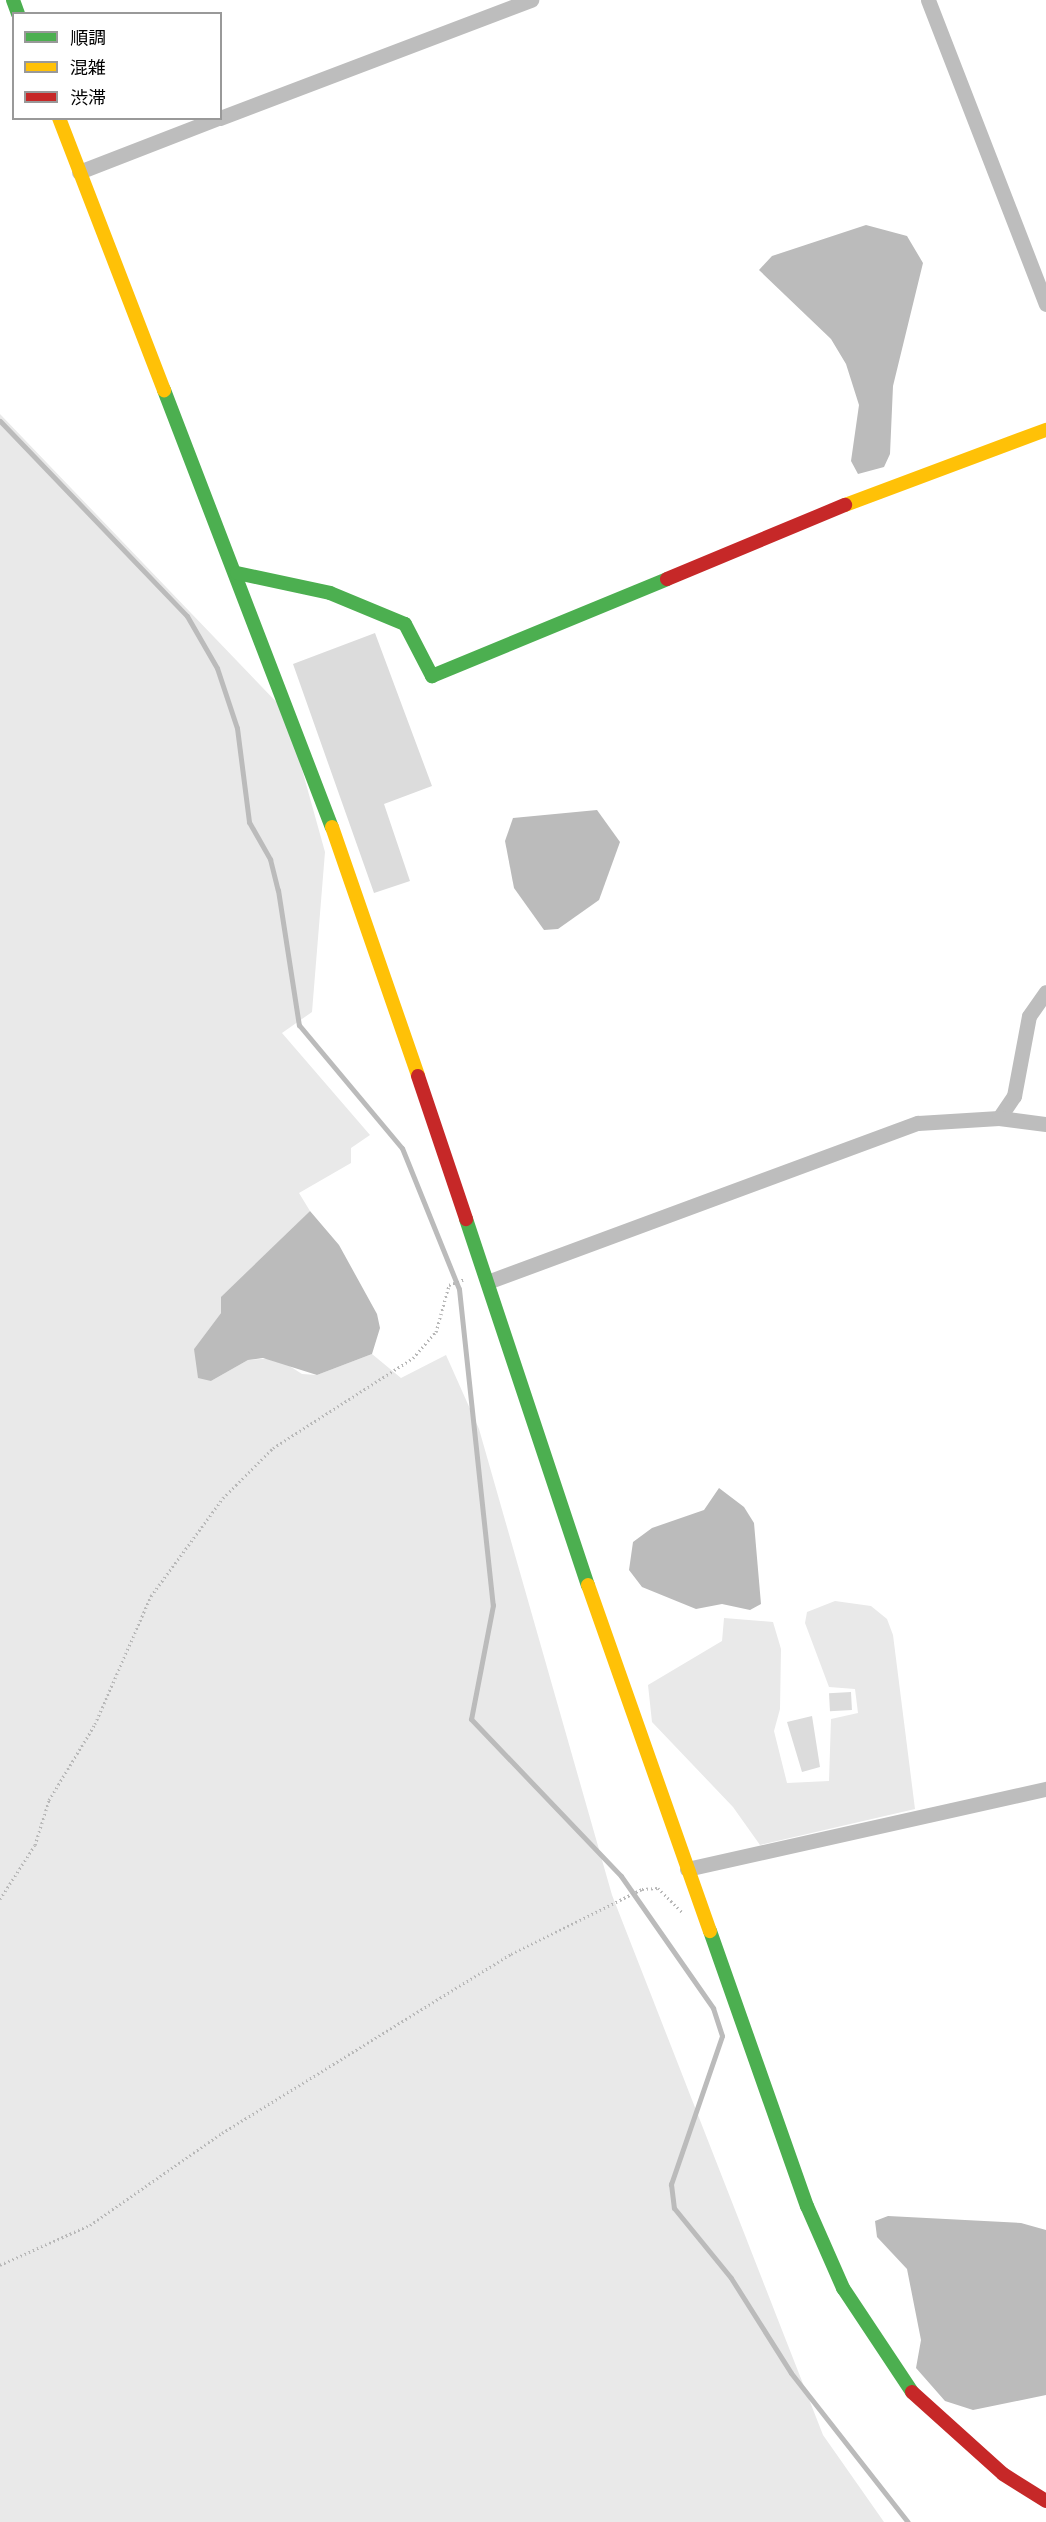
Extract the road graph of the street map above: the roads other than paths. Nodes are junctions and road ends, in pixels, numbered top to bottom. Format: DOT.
graph roads {
  1 [pos="531,0"];
  2 [pos="928,0"];
  3 [pos="222,117"];
  4 [pos="59,120"];
  5 [pos="214,120"];
  6 [pos="79,172"];
  7 [pos="1046,304"];
  8 [pos="1046,430"];
  9 [pos="237,573"];
  10 [pos="1046,992"];
  11 [pos="999,1118"];
  12 [pos="1046,1124"];
  13 [pos="490,1281"];
  14 [pos="1046,1789"];
  15 [pos="687,1869"];
  16 [pos="1046,2501"];
  1 -- 3 [label="street"];
  2 -- 7 [label="street"];
  4 -- 6 [label="street"];
  5 -- 6 [label="street"];
  6 -- 9 [label="street"];
  8 -- 9 [label="street"];
  9 -- 13 [label="street"];
  10 -- 11 [label="street"];
  11 -- 12 [label="street"];
  11 -- 13 [label="street"];
  13 -- 15 [label="street"];
  14 -- 15 [label="street"];
  15 -- 16 [label="street"];
}
